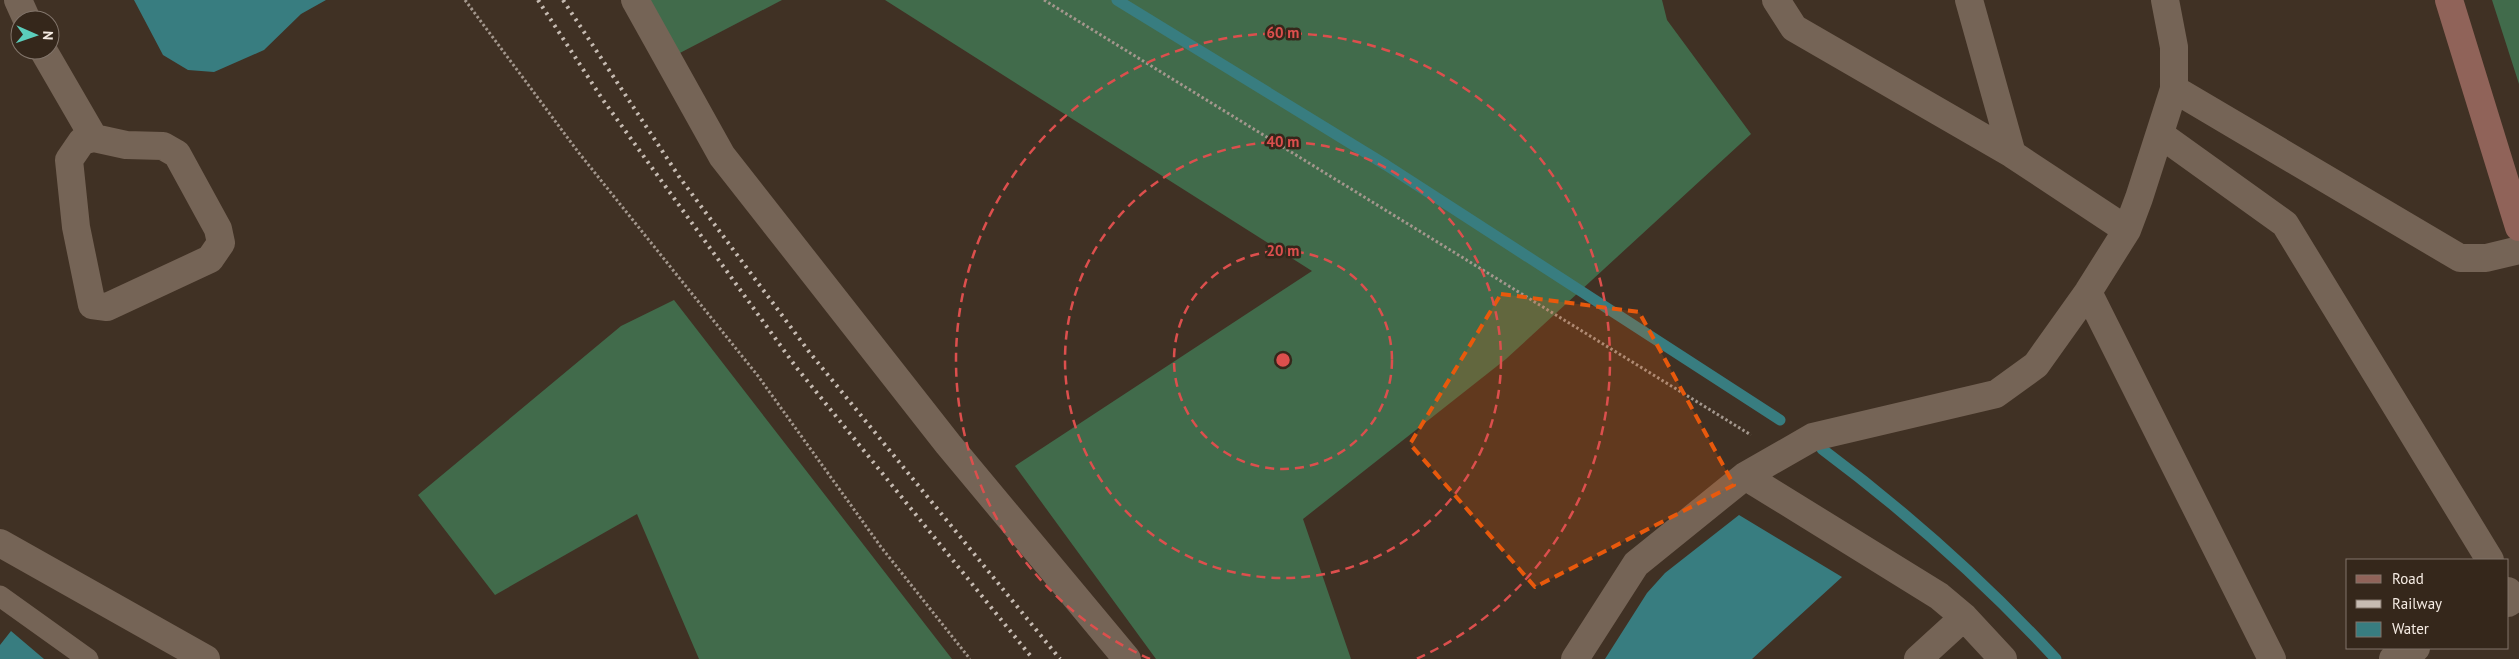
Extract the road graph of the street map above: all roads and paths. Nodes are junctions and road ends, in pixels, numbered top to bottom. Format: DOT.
graph roads {
  1 [pos="465,0"];
  2 [pos="635,0"];
  3 [pos="1044,0"];
  4 [pos="1776,0"];
  5 [pos="1969,0"];
  6 [pos="2165,0"];
  7 [pos="2449,0"];
  8 [pos="49,60"];
  9 [pos="2174,89"];
  10 [pos="2161,135"];
  11 [pos="94,138"];
  12 [pos="2012,154"];
  13 [pos="2519,227"];
  14 [pos="2127,230"];
  15 [pos="2519,250"];
  16 [pos="2088,292"];
  17 [pos="1780,456"];
  18 [pos="1745,476"];
  19 [pos="0,543"];
  20 [pos="2489,559"];
  21 [pos="0,596"];
  22 [pos="1964,618"];
  23 [pos="2414,649"];
  24 [pos="88,659"];
  25 [pos="206,659"];
  26 [pos="970,659"];
  27 [pos="1127,659"];
  28 [pos="1575,659"];
  29 [pos="1918,659"];
  30 [pos="2003,659"];
  31 [pos="2272,659"];
  32 [pos="2393,659"];
  1 -- 26 [label="path"];
  2 -- 27 [label="street"];
  3 -- 17 [label="path"];
  4 -- 12 [label="street"];
  5 -- 12 [label="street"];
  6 -- 9 [label="street"];
  7 -- 13 [label="street"];
  8 -- 11 [label="street"];
  9 -- 10 [label="street"];
  9 -- 15 [label="street"];
  10 -- 14 [label="street"];
  10 -- 20 [label="street"];
  11 -- 11 [label="street"];
  12 -- 14 [label="street"];
  14 -- 16 [label="street"];
  16 -- 17 [label="street"];
  16 -- 31 [label="street"];
  17 -- 18 [label="street"];
  18 -- 22 [label="street"];
  18 -- 28 [label="street"];
  19 -- 25 [label="street"];
  21 -- 24 [label="lane"];
  22 -- 29 [label="street"];
  22 -- 30 [label="street"];
  23 -- 32 [label="street"];
}
